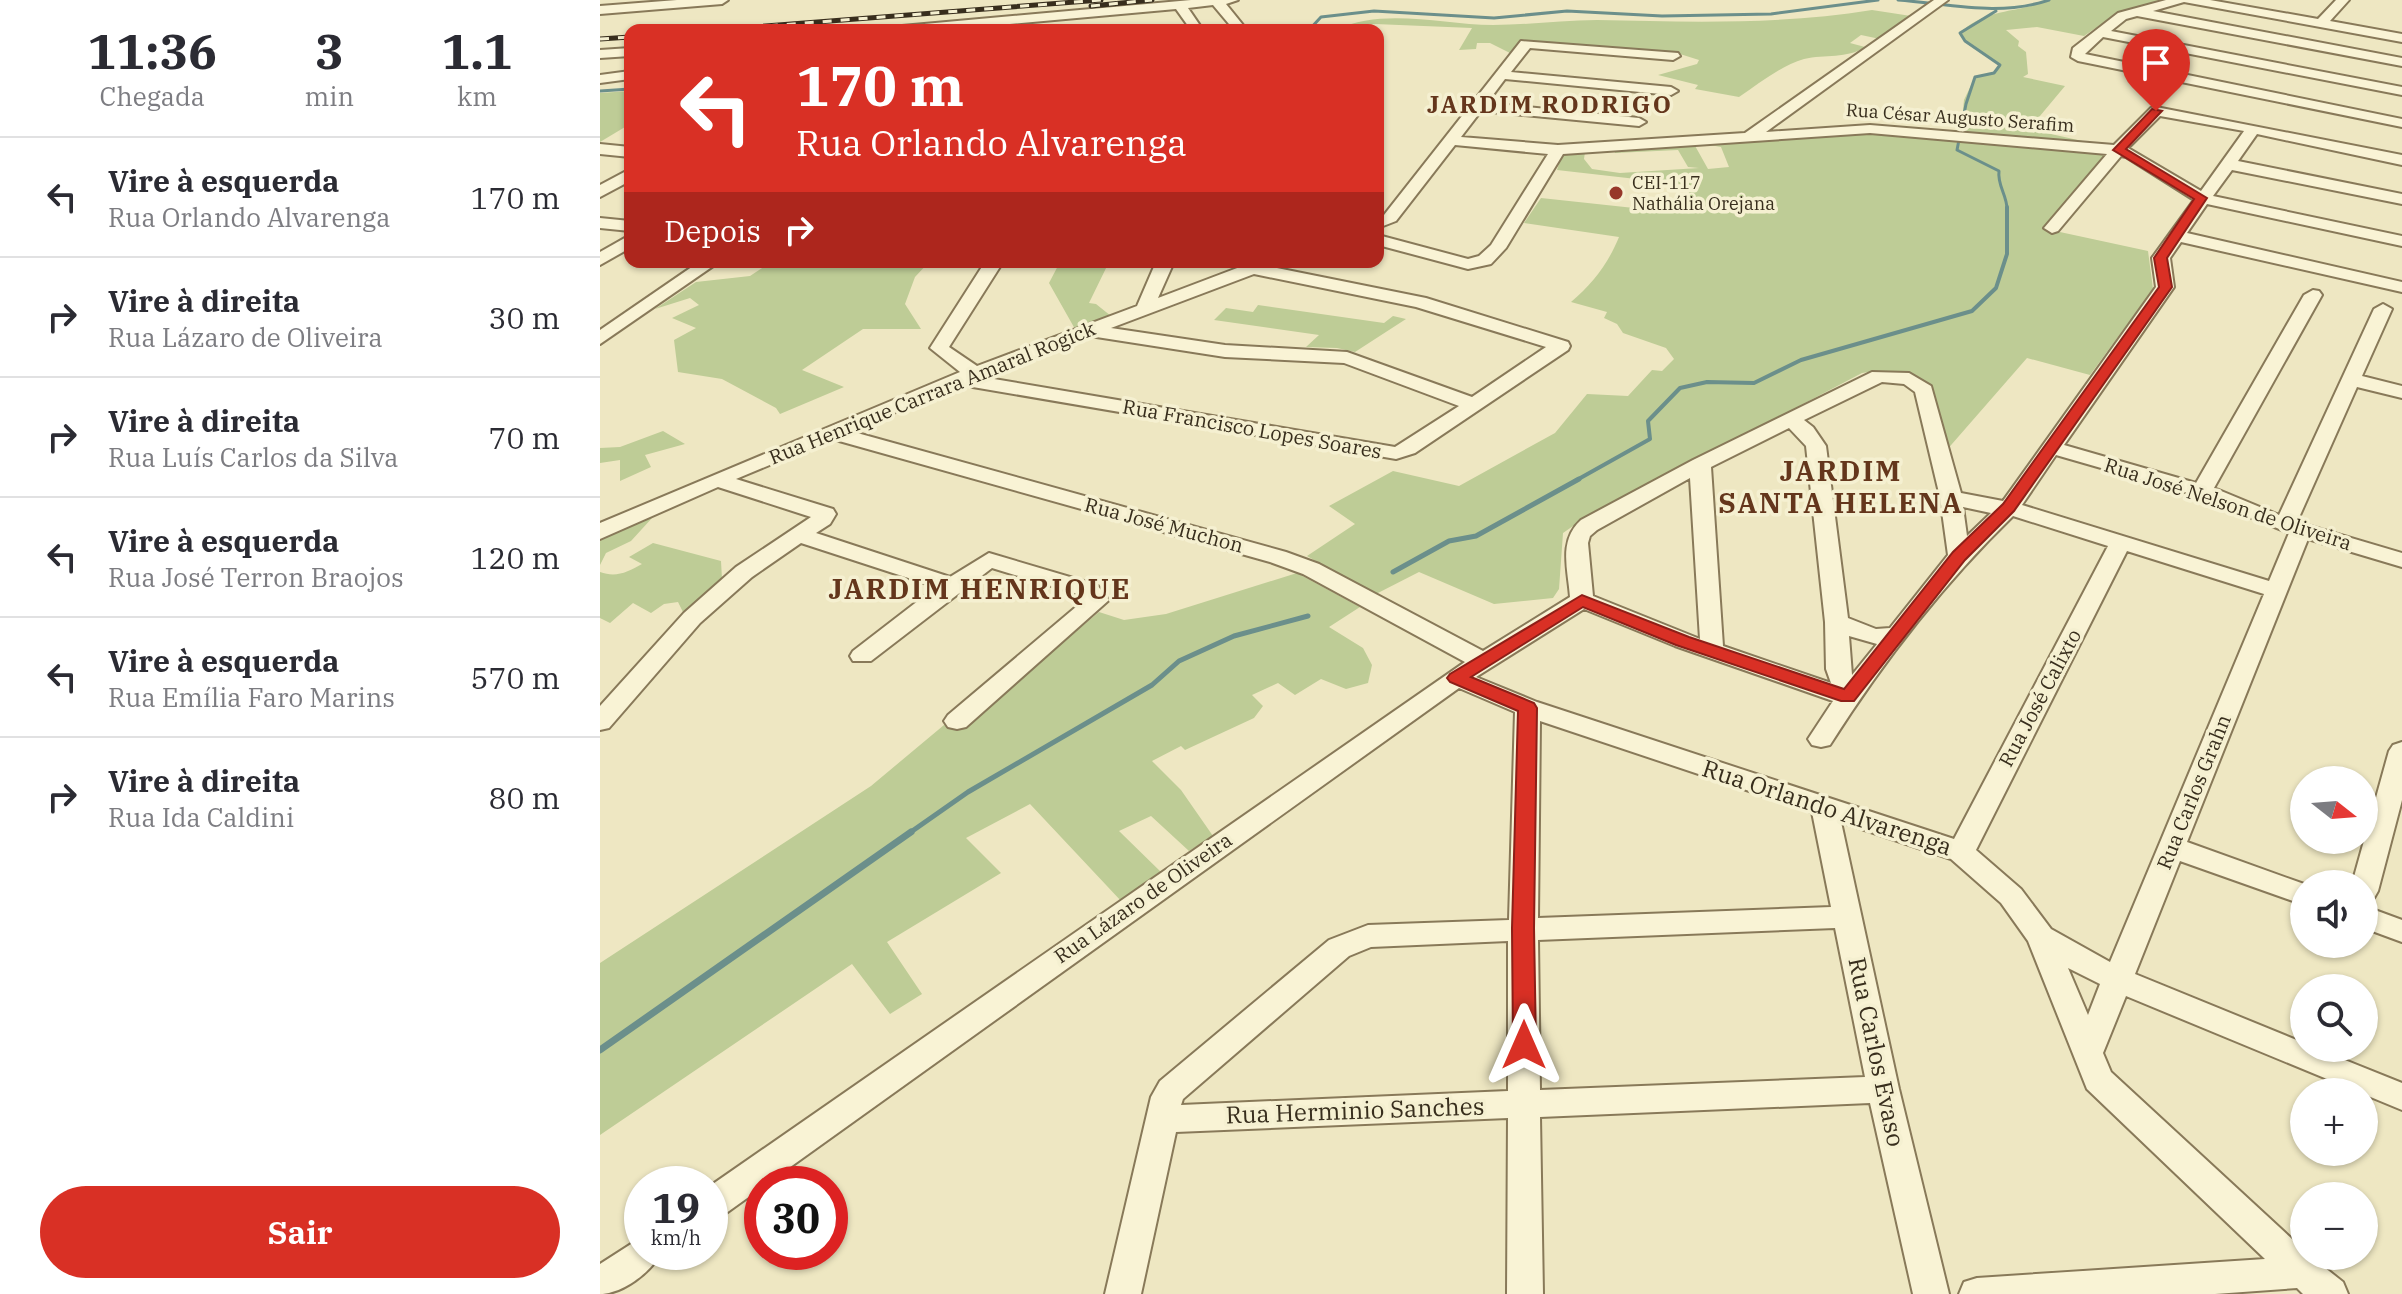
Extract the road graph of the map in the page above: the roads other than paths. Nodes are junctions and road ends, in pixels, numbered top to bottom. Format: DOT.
graph roads {
  1 [pos="722,0"];
  2 [pos="1232,0"];
  3 [pos="1941,0"];
  4 [pos="2180,0"];
  5 [pos="2189,0"];
  6 [pos="2343,0"];
  7 [pos="696,1"];
  8 [pos="1217,2"];
  9 [pos="621,4"];
  10 [pos="1180,6"];
  11 [pos="602,10"];
  12 [pos="2134,12"];
  13 [pos="1036,19"];
  14 [pos="2321,23"];
  15 [pos="975,24"];
  16 [pos="1031,24"];
  17 [pos="1193,24"];
  18 [pos="1236,24"];
  19 [pos="2100,33"];
  20 [pos="2402,40"];
  21 [pos="624,52"];
  22 [pos="600,54"];
  23 [pos="1673,56"];
  24 [pos="2395,60"];
  25 [pos="1502,75"];
  26 [pos="624,76"];
  27 [pos="600,79"];
  28 [pos="1671,91"];
  29 [pos="2402,91"];
  30 [pos="1477,106"];
  31 [pos="1639,122"];
  32 [pos="2402,123"];
  33 [pos="2253,129"];
  34 [pos="1750,136"];
  35 [pos="1450,140"];
  36 [pos="600,149"];
  37 [pos="1558,150"];
  38 [pos="2118,150"];
  39 [pos="624,151"];
  40 [pos="2402,160"];
  41 [pos="2227,164"];
  42 [pos="624,178"];
  43 [pos="600,192"];
  44 [pos="2201,198"];
  45 [pos="2402,199"];
  46 [pos="1384,220"];
  47 [pos="600,223"];
  48 [pos="624,225"];
  49 [pos="2052,228"];
  50 [pos="2177,236"];
  51 [pos="1384,239"];
  52 [pos="2402,241"];
  53 [pos="624,244"];
  54 [pos="600,260"];
  55 [pos="701,268"];
  56 [pos="990,268"];
  57 [pos="1162,268"];
  58 [pos="1252,268"];
  59 [pos="1273,268"];
  60 [pos="2402,287"];
  61 [pos="2313,295"];
  62 [pos="1145,307"];
  63 [pos="2383,309"];
  64 [pos="1088,330"];
  65 [pos="600,338"];
  66 [pos="967,376"];
  67 [pos="2353,380"];
  68 [pos="2402,392"];
  69 [pos="1474,405"];
  70 [pos="1791,420"];
  71 [pos="830,432"];
  72 [pos="2053,448"];
  73 [pos="1700,464"];
  74 [pos="718,480"];
  75 [pos="1653,490"];
  76 [pos="2202,491"];
  77 [pos="1951,497"];
  78 [pos="1702,500"];
  79 [pos="2009,508"];
  80 [pos="2293,527"];
  81 [pos="600,532"];
  82 [pos="799,535"];
  83 [pos="2120,544"];
  84 [pos="1959,556"];
  85 [pos="2402,560"];
  86 [pos="953,585"];
  87 [pos="2276,590"];
  88 [pos="1582,600"];
  89 [pos="1707,600"];
  90 [pos="1837,622"];
  91 [pos="1897,635"];
  92 [pos="1683,641"];
  93 [pos="1711,651"];
  94 [pos="862,656"];
  95 [pos="1482,661"];
  96 [pos="1838,669"];
  97 [pos="1457,678"];
  98 [pos="1812,684"];
  99 [pos="1848,697"];
  100 [pos="1528,708"];
  101 [pos="957,721"];
  102 [pos="600,722"];
  103 [pos="1821,739"];
  104 [pos="2402,751"];
  105 [pos="1825,809"];
  106 [pos="2171,847"];
  107 [pos="1961,852"];
  108 [pos="2370,870"];
  109 [pos="2290,890"];
  110 [pos="1847,917"];
  111 [pos="2378,922"];
  112 [pos="1523,928"];
  113 [pos="2402,931"];
  114 [pos="2041,937"];
  115 [pos="2117,979"];
  116 [pos="2087,1054"];
  117 [pos="1883,1089"];
  118 [pos="2402,1097"];
  119 [pos="1166,1104"];
  120 [pos="1525,1104"];
  121 [pos="728,1192"];
  122 [pos="624,1267"];
  123 [pos="2316,1283"];
  124 [pos="600,1284"];
  125 [pos="1123,1294"];
  126 [pos="1525,1294"];
  127 [pos="1931,1294"];
  128 [pos="1977,1294"];
  1 -- 7 [label="street"];
  2 -- 8 [label="street"];
  3 -- 34 [label="street"];
  4 -- 12 [label="street"];
  5 -- 14 [label="street"];
  6 -- 14 [label="street"];
  7 -- 9 [label="street"];
  8 -- 10 [label="street"];
  8 -- 18 [label="street"];
  9 -- 11 [label="street"];
  10 -- 13 [label="street"];
  10 -- 17 [label="street"];
  12 -- 19 [label="street"];
  12 -- 24 [label="street"];
  13 -- 15 [label="street"];
  13 -- 16 [label="street"];
  14 -- 20 [label="street"];
  19 -- 29 [label="street"];
  19 -- 32 [label="street"];
  20 -- 24 [label="street"];
  21 -- 22 [label="street"];
  23 -- 25 [label="street"];
  25 -- 28 [label="street"];
  25 -- 30 [label="street"];
  26 -- 27 [label="street"];
  30 -- 31 [label="street"];
  30 -- 35 [label="street"];
  33 -- 38 [label="street"];
  33 -- 40 [label="street"];
  33 -- 41 [label="street"];
  34 -- 37 [label="street, Rua César Augusto Serafim"];
  34 -- 38 [label="street, Rua César Augusto Serafim"];
  35 -- 37 [label="street, Rua César Augusto Serafim"];
  35 -- 46 [label="street"];
  36 -- 39 [label="street"];
  37 -- 51 [label="street"];
  38 -- 44 [label="street"];
  38 -- 49 [label="street"];
  41 -- 44 [label="street"];
  41 -- 45 [label="street"];
  42 -- 43 [label="street"];
  44 -- 50 [label="street"];
  44 -- 52 [label="street"];
  47 -- 48 [label="street"];
  50 -- 60 [label="street"];
  50 -- 72 [label="street"];
  53 -- 54 [label="street"];
  55 -- 65 [label="street"];
  56 -- 66 [label="street"];
  57 -- 62 [label="street"];
  58 -- 62 [label="street, Rua Henrique Carrara Amaral Rogick"];
  59 -- 69 [label="street, Rua Francisco Lopes Soares"];
  61 -- 76 [label="street"];
  62 -- 64 [label="street, Rua Henrique Carrara Amaral Rogick"];
  63 -- 67 [label="street, Rua Carlos Grahn"];
  64 -- 66 [label="street, Rua Henrique Carrara Amaral Rogick"];
  64 -- 69 [label="street"];
  66 -- 69 [label="street, Rua Francisco Lopes Soares"];
  66 -- 71 [label="street, Rua Henrique Carrara Amaral Rogick"];
  67 -- 68 [label="street"];
  67 -- 80 [label="street, Rua Carlos Grahn"];
  70 -- 73 [label="street"];
  70 -- 77 [label="street"];
  70 -- 90 [label="street"];
  71 -- 74 [label="street, Rua Henrique Carrara Amaral Rogick"];
  71 -- 95 [label="street, Rua José Muchon"];
  72 -- 76 [label="street, Rua José Nelson de Oliveira"];
  72 -- 79 [label="street"];
  73 -- 75 [label="street"];
  73 -- 78 [label="street"];
  74 -- 81 [label="street, Rua Henrique Carrara Amaral Rogick"];
  74 -- 82 [label="street"];
  75 -- 78 [label="street"];
  75 -- 88 [label="street"];
  76 -- 80 [label="street, Rua José Nelson de Oliveira"];
  77 -- 79 [label="street"];
  77 -- 84 [label="street"];
  78 -- 89 [label="street"];
  79 -- 83 [label="street"];
  79 -- 84 [label="street"];
  80 -- 85 [label="street, Rua José Nelson de Oliveira"];
  80 -- 87 [label="street, Rua Carlos Grahn"];
  82 -- 86 [label="street"];
  82 -- 102 [label="street"];
  83 -- 87 [label="street"];
  83 -- 107 [label="street, Rua José Calixto"];
  84 -- 91 [label="street"];
  86 -- 94 [label="street"];
  86 -- 101 [label="street"];
  87 -- 106 [label="street, Rua Carlos Grahn"];
  88 -- 92 [label="street"];
  88 -- 95 [label="street, Rua Lázaro de Oliveira"];
  89 -- 92 [label="street"];
  89 -- 93 [label="street"];
  90 -- 91 [label="street"];
  90 -- 96 [label="street"];
  91 -- 99 [label="street"];
  92 -- 93 [label="street"];
  93 -- 98 [label="street"];
  95 -- 97 [label="street, Rua Lázaro de Oliveira"];
  96 -- 98 [label="street"];
  96 -- 99 [label="street"];
  97 -- 100 [label="street, Rua Orlando Alvarenga"];
  97 -- 121 [label="street, Rua Lázaro de Oliveira"];
  98 -- 99 [label="street"];
  99 -- 103 [label="street"];
  100 -- 105 [label="street, Rua Orlando Alvarenga"];
  100 -- 112 [label="street"];
  104 -- 108 [label="street"];
  105 -- 107 [label="street, Rua Orlando Alvarenga"];
  105 -- 110 [label="street, Rua Carlos Evaso"];
  106 -- 109 [label="street"];
  106 -- 115 [label="street, Rua Carlos Grahn"];
  107 -- 114 [label="street, Rua Orlando Alvarenga"];
  110 -- 112 [label="street"];
  110 -- 117 [label="street, Rua Carlos Evaso"];
  111 -- 113 [label="street"];
  112 -- 119 [label="street"];
  112 -- 120 [label="street"];
  114 -- 115 [label="street"];
  114 -- 116 [label="street, Rua Orlando Alvarenga"];
  115 -- 116 [label="street, Rua Carlos Grahn"];
  115 -- 118 [label="street"];
  116 -- 123 [label="street, Rua Orlando Alvarenga"];
  117 -- 120 [label="street, Rua Herminio Sanches"];
  117 -- 127 [label="street, Rua Carlos Evaso"];
  119 -- 120 [label="street, Rua Herminio Sanches"];
  119 -- 125 [label="street"];
  120 -- 126 [label="street"];
  122 -- 124 [label="street"];
  123 -- 128 [label="street"];
}
